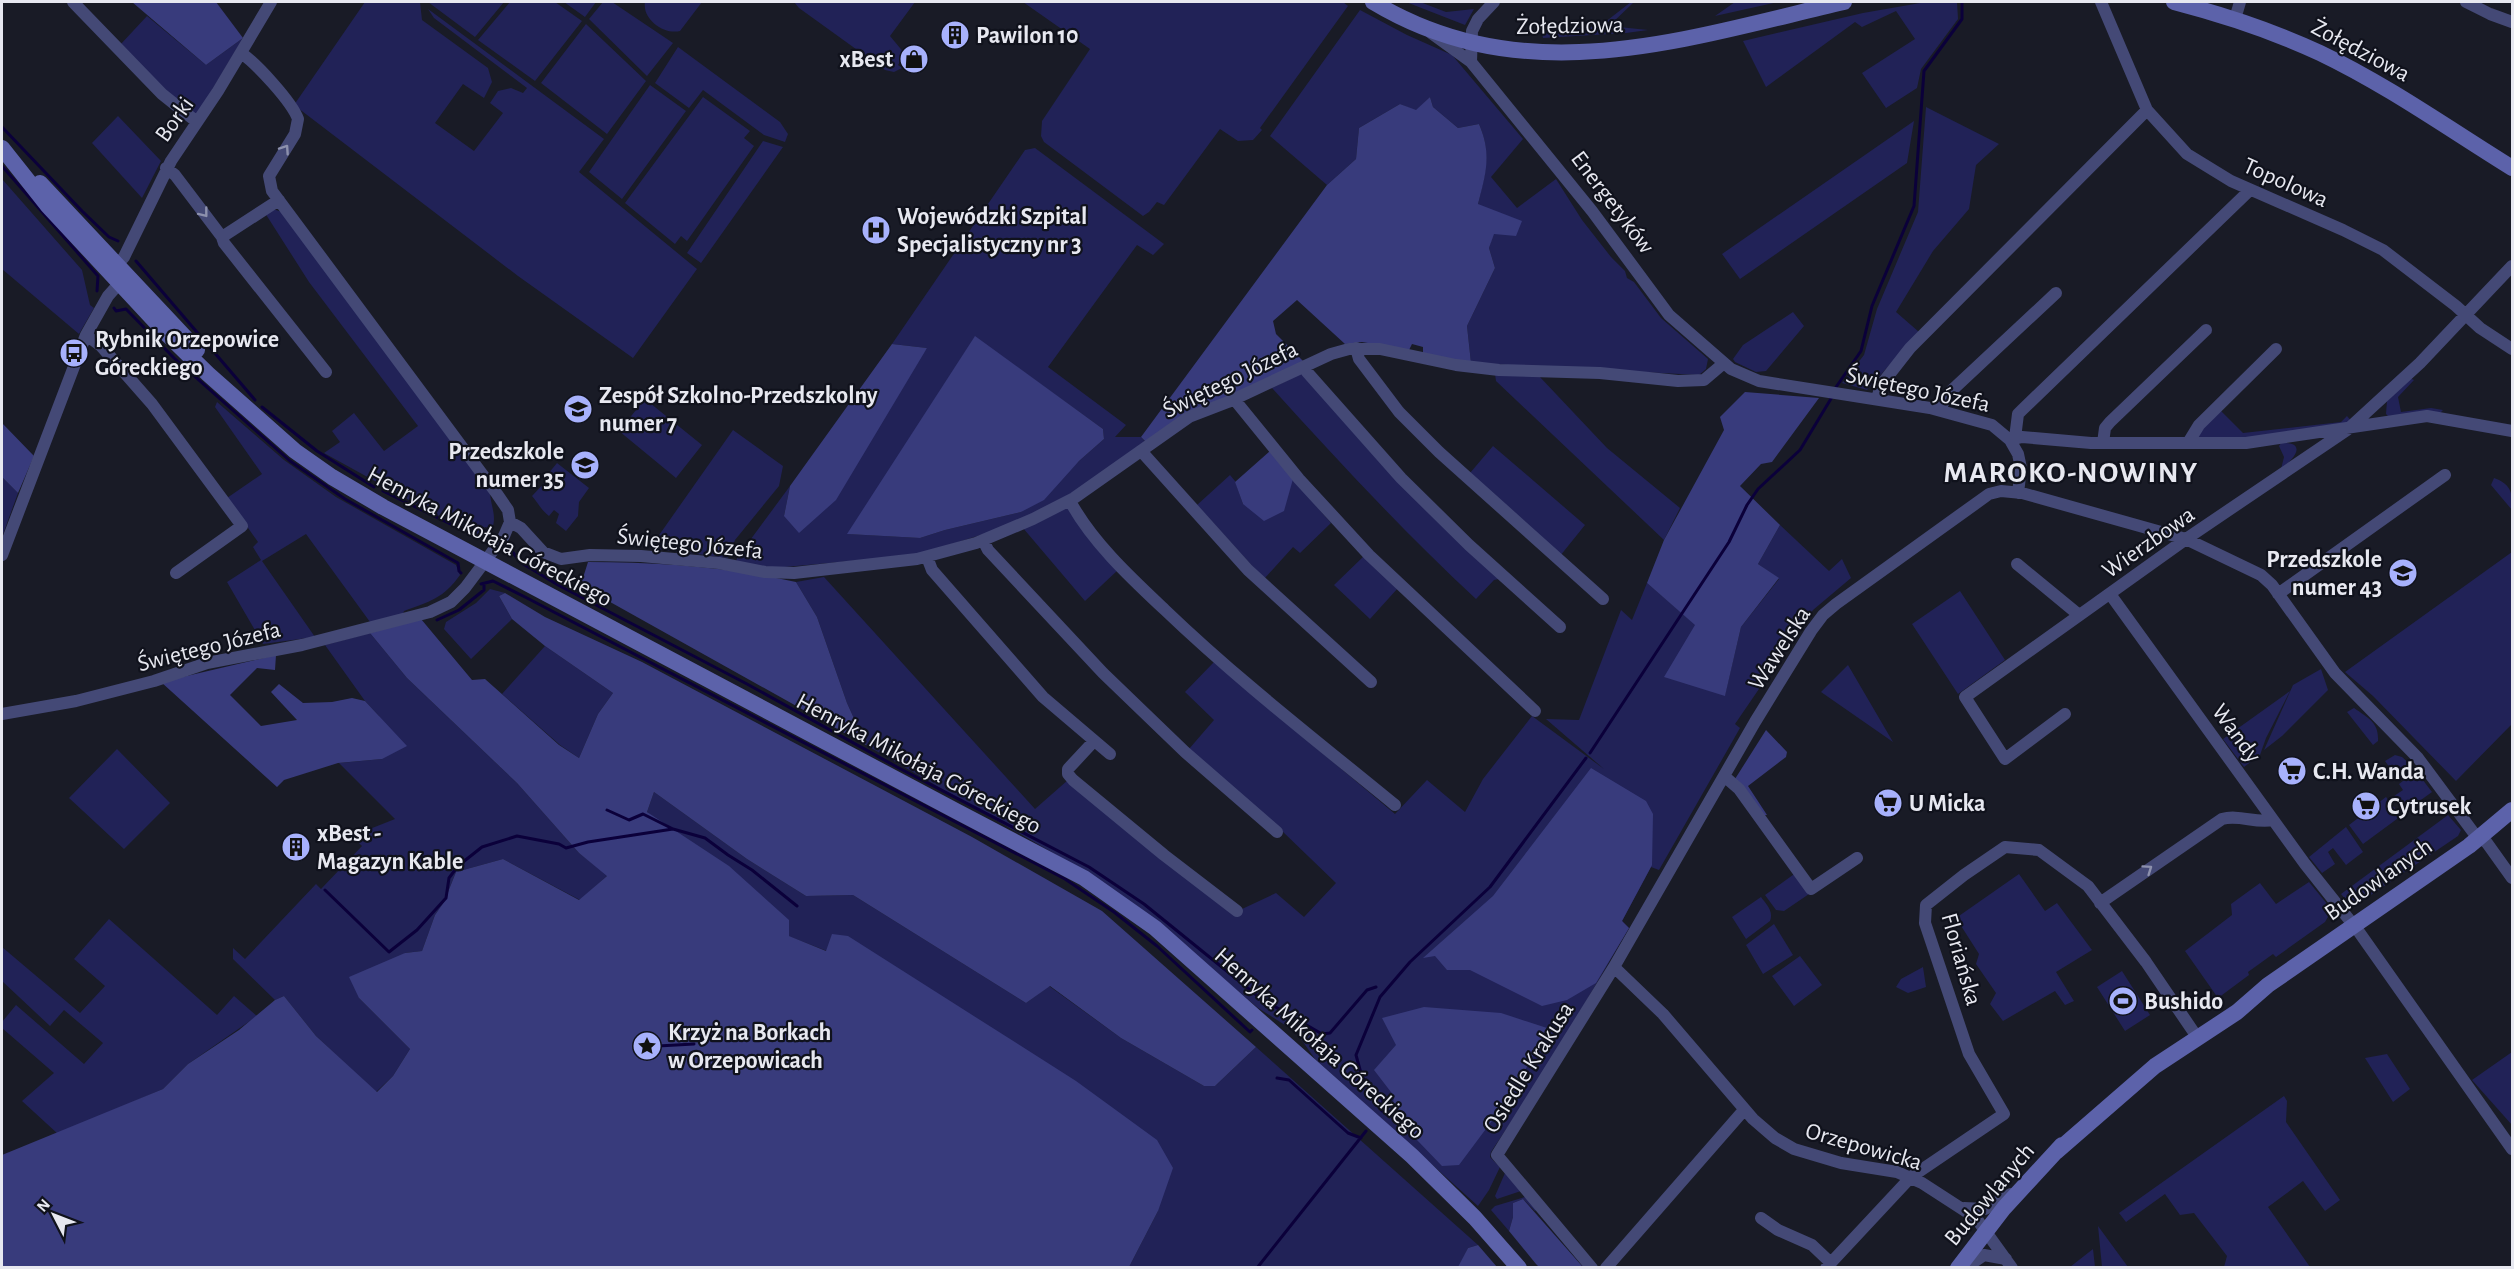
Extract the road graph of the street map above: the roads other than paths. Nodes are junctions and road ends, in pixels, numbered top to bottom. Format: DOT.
graph roads {
  1 [pos="73,2"];
  2 [pos="271,2"];
  3 [pos="1373,2"];
  4 [pos="1494,2"];
  5 [pos="1844,2"];
  6 [pos="2101,2"];
  7 [pos="2174,2"];
  8 [pos="2240,2"];
  9 [pos="2466,2"];
  10 [pos="2235,20"];
  11 [pos="2512,22"];
  12 [pos="1424,28"];
  13 [pos="1472,44"];
  14 [pos="241,53"];
  15 [pos="1471,62"];
  16 [pos="2147,110"];
  17 [pos="197,122"];
  18 [pos="7,153"];
  19 [pos="166,168"];
  20 [pos="2512,168"];
  21 [pos="2250,190"];
  22 [pos="279,200"];
  23 [pos="222,237"];
  24 [pos="2512,266"];
  25 [pos="119,273"];
  26 [pos="2056,293"];
  27 [pos="2464,315"];
  28 [pos="2206,330"];
  29 [pos="86,335"];
  30 [pos="1356,348"];
  31 [pos="2276,349"];
  32 [pos="2512,349"];
  33 [pos="1725,363"];
  34 [pos="1305,366"];
  35 [pos="326,372"];
  36 [pos="1234,399"];
  37 [pos="1877,399"];
  38 [pos="2377,404"];
  39 [pos="1939,410"];
  40 [pos="2384,422"];
  41 [pos="2347,430"];
  42 [pos="2512,431"];
  43 [pos="2296,436"];
  44 [pos="2013,439"];
  45 [pos="2103,443"];
  46 [pos="2188,443"];
  47 [pos="1142,452"];
  48 [pos="2304,458"];
  49 [pos="2445,475"];
  50 [pos="2018,493"];
  51 [pos="1070,501"];
  52 [pos="510,522"];
  53 [pos="983,540"];
  54 [pos="2186,540"];
  55 [pos="2,555"];
  56 [pos="927,557"];
  57 [pos="485,561"];
  58 [pos="2017,564"];
  59 [pos="176,573"];
  60 [pos="2110,594"];
  61 [pos="2278,594"];
  62 [pos="1603,599"];
  63 [pos="2079,615"];
  64 [pos="1560,627"];
  65 [pos="1371,682"];
  66 [pos="1534,711"];
  67 [pos="2,714"];
  68 [pos="2065,714"];
  69 [pos="1094,741"];
  70 [pos="1110,754"];
  71 [pos="1724,776"];
  72 [pos="1395,805"];
  73 [pos="2512,810"];
  74 [pos="2273,820"];
  75 [pos="1277,832"];
  76 [pos="2480,838"];
  77 [pos="1857,858"];
  78 [pos="2512,879"];
  79 [pos="2100,903"];
  80 [pos="1237,911"];
  81 [pos="2354,925"];
  82 [pos="1614,967"];
  83 [pos="2194,1033"];
  84 [pos="1744,1110"];
  85 [pos="2512,1149"];
  86 [pos="1911,1177"];
  87 [pos="2022,1188"];
  88 [pos="1962,1208"];
  89 [pos="1761,1218"];
  90 [pos="1985,1230"];
  91 [pos="2009,1263"];
  92 [pos="1829,1265"];
  93 [pos="1519,1268"];
  94 [pos="1592,1268"];
  95 [pos="1606,1268"];
  96 [pos="1958,1268"];
  97 [pos="1965,1268"];
  1 -- 17 [label="street"];
  2 -- 14 [label="street, Borki"];
  3 -- 12 [label="main road, Energetyków"];
  4 -- 13 [label="street"];
  5 -- 13 [label="main road, Żołędziowa"];
  6 -- 16 [label="street, Topolowa"];
  7 -- 10 [label="main road, Żołędziowa"];
  8 -- 10 [label="street"];
  9 -- 11 [label="street"];
  10 -- 20 [label="main road, Żołędziowa"];
  12 -- 13 [label="main road, Energetyków"];
  12 -- 15 [label="street, Energetyków"];
  13 -- 15 [label="street"];
  14 -- 17 [label="street, Borki"];
  22 -- 14 [label="street, one-way"];
  15 -- 33 [label="street, Energetyków"];
  16 -- 21 [label="street, Topolowa"];
  16 -- 37 [label="street"];
  17 -- 19 [label="street, Borki"];
  18 -- 25 [label="main road, Henryka Mikołaja Góreckiego"];
  19 -- 23 [label="street, one-way"];
  19 -- 25 [label="street, Borki"];
  21 -- 27 [label="street, Topolowa"];
  21 -- 44 [label="street"];
  22 -- 23 [label="street"];
  22 -- 52 [label="street"];
  23 -- 35 [label="street"];
  24 -- 27 [label="street, Wierzbowa"];
  25 -- 29 [label="street, Borki"];
  25 -- 57 [label="main road, Henryka Mikołaja Góreckiego"];
  26 -- 39 [label="street"];
  27 -- 32 [label="street, Topolowa"];
  27 -- 38 [label="street, Wierzbowa"];
  28 -- 45 [label="street"];
  29 -- 55 [label="street, Borki"];
  29 -- 59 [label="street"];
  30 -- 33 [label="street, Świętego Józefa"];
  30 -- 34 [label="street, Świętego Józefa"];
  30 -- 62 [label="street"];
  31 -- 46 [label="street"];
  33 -- 37 [label="street, Świętego Józefa"];
  34 -- 36 [label="street, Świętego Józefa"];
  34 -- 64 [label="street"];
  36 -- 47 [label="street, Świętego Józefa"];
  36 -- 66 [label="street"];
  37 -- 39 [label="street, Świętego Józefa"];
  38 -- 40 [label="street"];
  38 -- 41 [label="street, Wierzbowa"];
  39 -- 44 [label="street, Świętego Józefa"];
  40 -- 41 [label="street, Świętego Józefa"];
  40 -- 42 [label="street, Świętego Józefa"];
  41 -- 43 [label="street, Świętego Józefa"];
  41 -- 48 [label="street, Wierzbowa"];
  43 -- 46 [label="street, Świętego Józefa"];
  43 -- 48 [label="street"];
  44 -- 45 [label="street, Świętego Józefa"];
  44 -- 50 [label="street"];
  45 -- 46 [label="street, Świętego Józefa"];
  47 -- 51 [label="street, Świętego Józefa"];
  47 -- 65 [label="street"];
  48 -- 54 [label="street, Wierzbowa"];
  49 -- 61 [label="street"];
  50 -- 54 [label="street, Wawelska"];
  50 -- 71 [label="street, Wawelska"];
  51 -- 53 [label="street, Świętego Józefa"];
  51 -- 72 [label="street"];
  52 -- 56 [label="street, Świętego Józefa"];
  52 -- 57 [label="street, Świętego Józefa"];
  53 -- 56 [label="street, Świętego Józefa"];
  53 -- 75 [label="street"];
  54 -- 60 [label="street, Wierzbowa"];
  54 -- 61 [label="street, Wawelska"];
  56 -- 69 [label="street"];
  57 -- 67 [label="street, Świętego Józefa"];
  57 -- 93 [label="main road, Henryka Mikołaja Góreckiego"];
  58 -- 63 [label="street"];
  60 -- 63 [label="street, Wierzbowa"];
  60 -- 74 [label="street, Wandy"];
  61 -- 76 [label="street, Wawelska"];
  63 -- 68 [label="street, Wierzbowa"];
  69 -- 70 [label="street"];
  69 -- 80 [label="street"];
  71 -- 77 [label="street"];
  71 -- 82 [label="street, Wawelska"];
  73 -- 76 [label="main road, Budowlanych"];
  79 -- 74 [label="street, one-way"];
  74 -- 81 [label="street, Wandy"];
  76 -- 78 [label="street, Wawelska"];
  76 -- 81 [label="main road, Budowlanych"];
  79 -- 83 [label="street, Floriańska"];
  79 -- 86 [label="street, Floriańska"];
  81 -- 83 [label="main road, Budowlanych"];
  81 -- 85 [label="street, Wandy"];
  82 -- 84 [label="street, Orzepowicka"];
  82 -- 94 [label="street, Osiedle Krakusa"];
  83 -- 87 [label="main road, Budowlanych"];
  84 -- 86 [label="street, Orzepowicka"];
  84 -- 95 [label="street"];
  86 -- 88 [label="street, Orzepowicka"];
  86 -- 92 [label="street"];
  87 -- 88 [label="street"];
  87 -- 90 [label="main road, Budowlanych"];
  88 -- 90 [label="street, Orzepowicka"];
  89 -- 92 [label="street"];
  90 -- 91 [label="street, Orzepowicka"];
  90 -- 96 [label="main road, Budowlanych"];
  91 -- 97 [label="street, Orzepowicka"];
}
